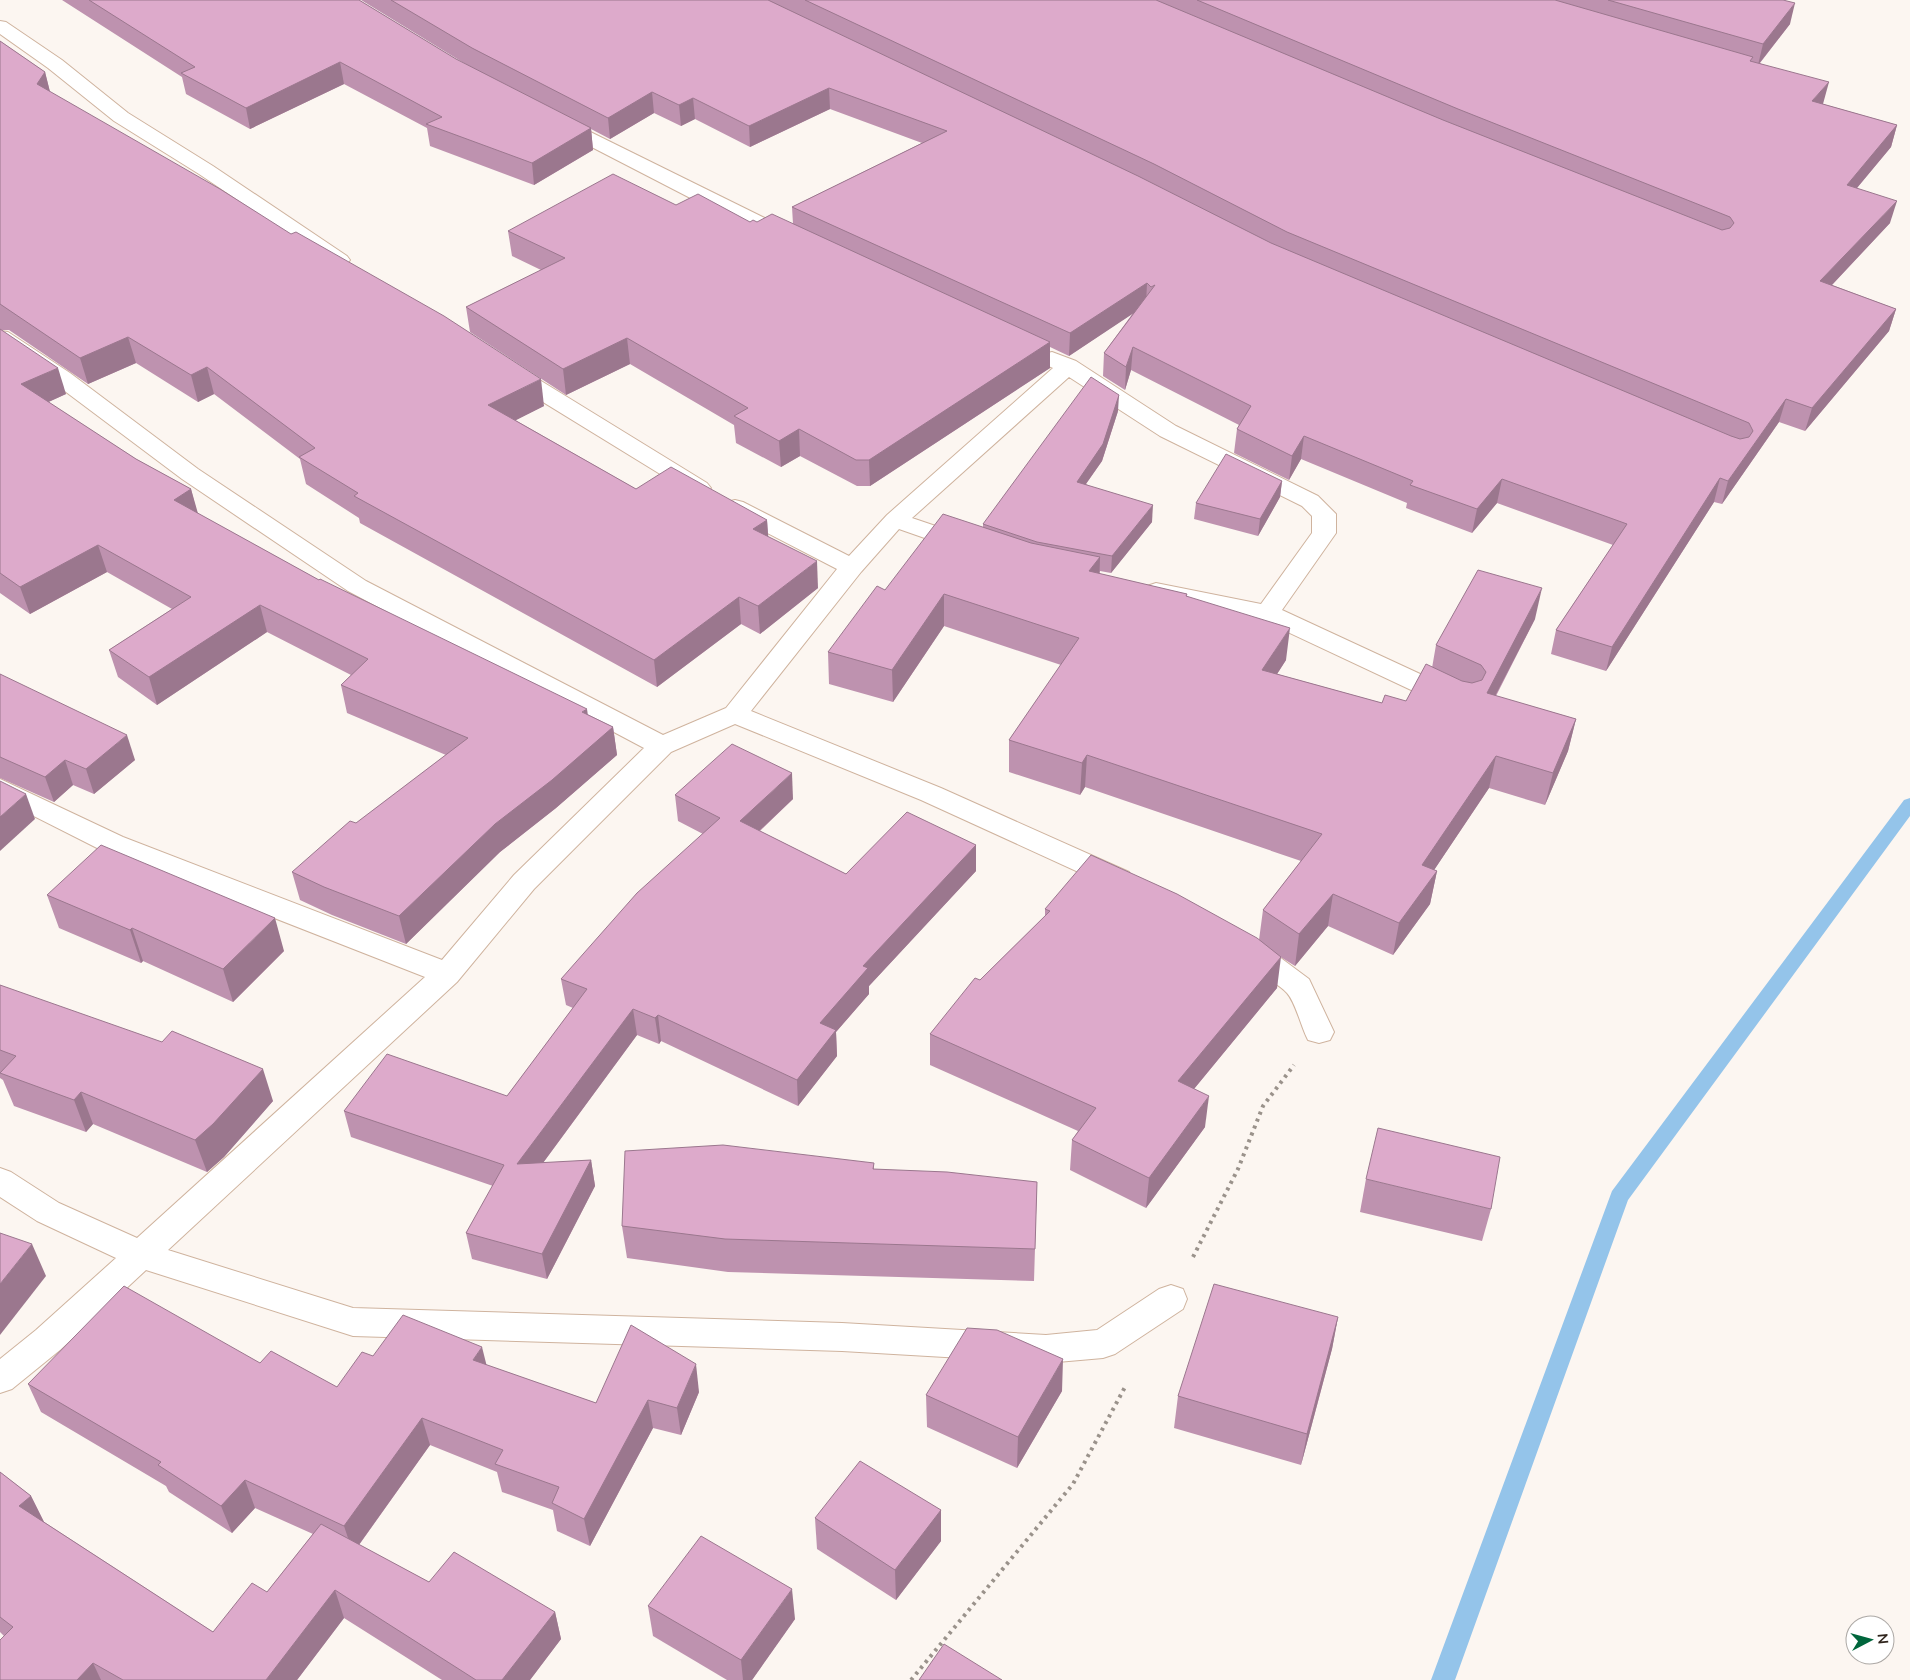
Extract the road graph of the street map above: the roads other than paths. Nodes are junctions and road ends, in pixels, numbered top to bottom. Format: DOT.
graph roads {
  1 [pos="0,26"];
  2 [pos="545,115"];
  3 [pos="799,242"];
  4 [pos="359,273"];
  5 [pos="0,337"];
  6 [pos="1032,350"];
  7 [pos="495,362"];
  8 [pos="1068,366"];
  9 [pos="895,520"];
  10 [pos="986,551"];
  11 [pos="852,568"];
  12 [pos="1135,587"];
  13 [pos="1267,613"];
  14 [pos="1465,706"];
  15 [pos="735,714"];
  16 [pos="662,746"];
  17 [pos="0,788"];
  18 [pos="1145,894"];
  19 [pos="1230,941"];
  20 [pos="447,974"];
  21 [pos="1319,1032"];
  22 [pos="0,1181"];
  23 [pos="142,1255"];
  24 [pos="1171,1299"];
  25 [pos="0,1379"];
  1 -- 4 [label="street"];
  2 -- 3 [label="street"];
  5 -- 16 [label="street"];
  6 -- 8 [label="street"];
  7 -- 11 [label="street"];
  8 -- 9 [label="street"];
  8 -- 13 [label="street"];
  9 -- 10 [label="street"];
  9 -- 11 [label="street"];
  11 -- 15 [label="street"];
  12 -- 13 [label="street"];
  13 -- 14 [label="street"];
  15 -- 16 [label="street"];
  15 -- 18 [label="street"];
  16 -- 20 [label="street"];
  17 -- 20 [label="street"];
  19 -- 21 [label="street"];
  20 -- 23 [label="street"];
  22 -- 23 [label="street"];
  23 -- 24 [label="street"];
  23 -- 25 [label="street"];
}
